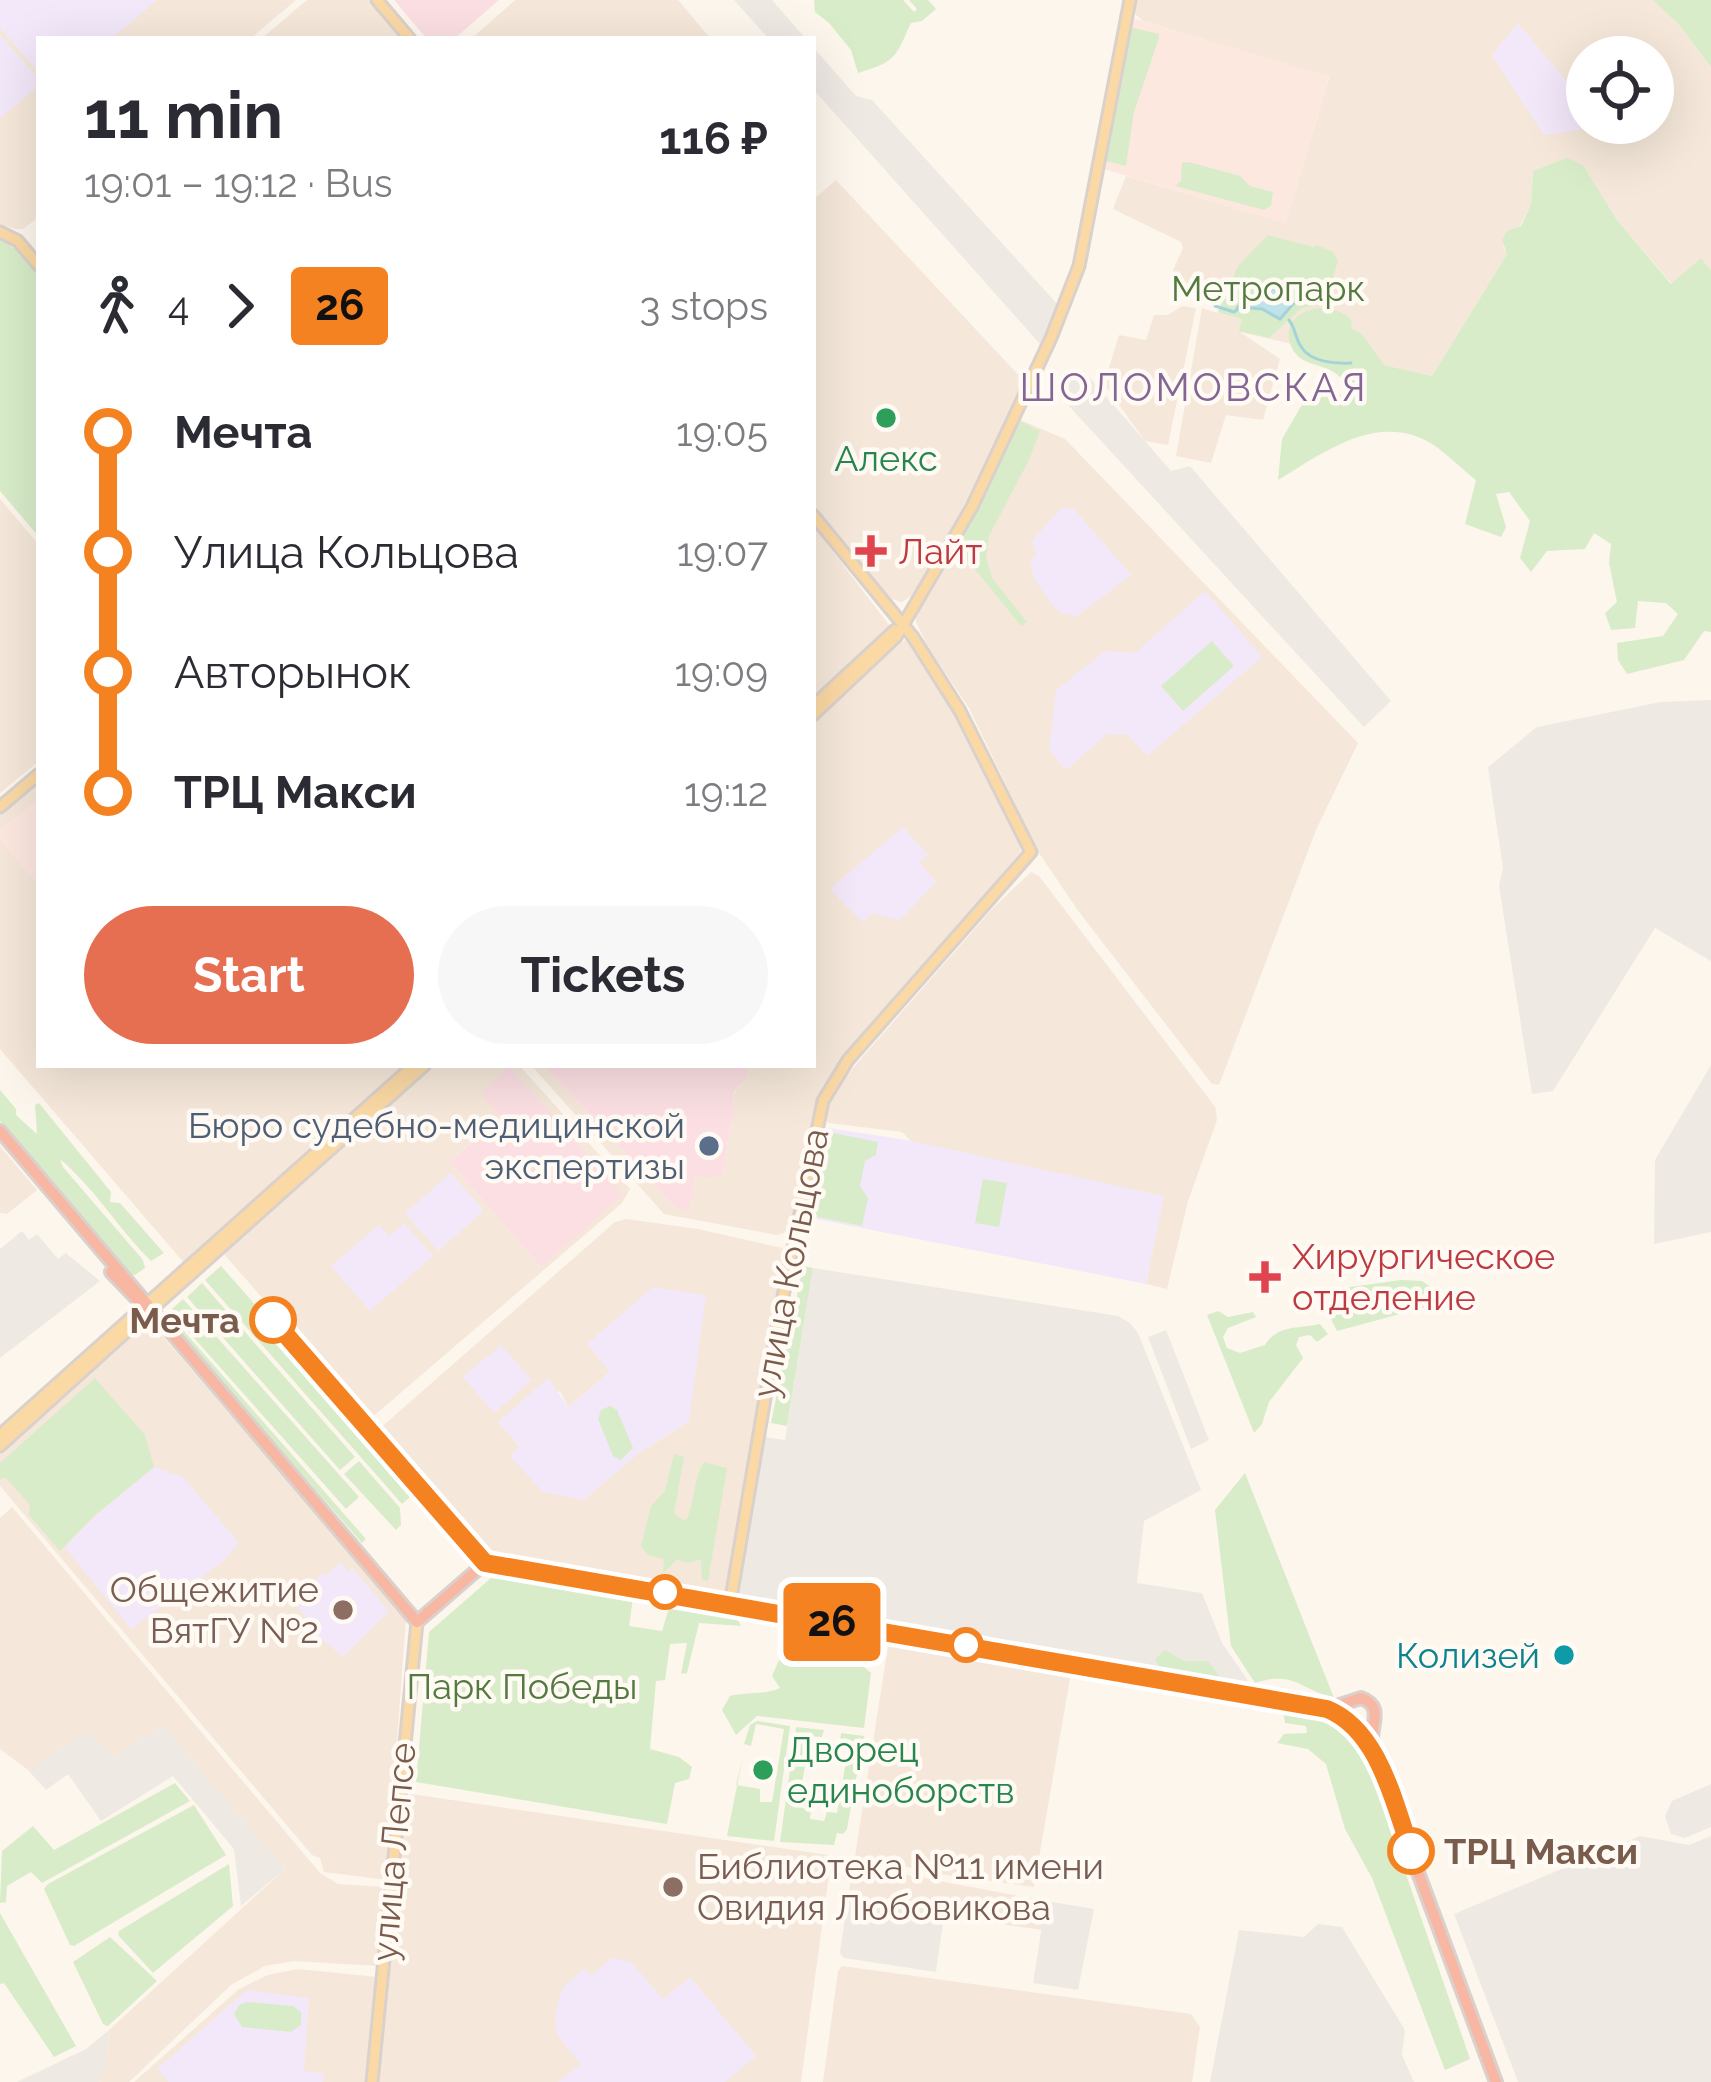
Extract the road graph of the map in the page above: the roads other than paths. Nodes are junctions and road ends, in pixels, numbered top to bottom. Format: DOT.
graph roads {
  1 [pos="377,0"];
  2 [pos="1129,2"];
  3 [pos="407,36"];
  4 [pos="0,232"];
  5 [pos="36,262"];
  6 [pos="816,518"];
  7 [pos="903,622"];
  8 [pos="816,703"];
  9 [pos="816,713"];
  10 [pos="36,777"];
  11 [pos="0,807"];
  12 [pos="411,1068"];
  13 [pos="422,1068"];
  14 [pos="0,1131"];
  15 [pos="0,1141"];
  16 [pos="211,1251"];
  17 [pos="148,1308"];
  18 [pos="1,1442"];
  19 [pos="730,1604"];
  20 [pos="417,1622"];
  21 [pos="1347,1703"];
  22 [pos="1327,1709"];
  23 [pos="1375,1720"];
  24 [pos="1350,1724"];
  25 [pos="1374,1754"];
  26 [pos="372,2082"];
  27 [pos="1496,2082"];
  1 -- 3 [label="main road"];
  2 -- 7 [label="main road"];
  4 -- 5 [label="main road"];
  6 -- 7 [label="main road"];
  7 -- 8 [label="main road"];
  7 -- 9 [label="main road"];
  7 -- 19 [label="main road, улица Кольцова"];
  10 -- 11 [label="main road"];
  12 -- 16 [label="main road"];
  13 -- 16 [label="main road"];
  14 -- 17 [label="highway"];
  15 -- 17 [label="highway"];
  16 -- 17 [label="main road"];
  17 -- 18 [label="main road"];
  17 -- 20 [label="highway"];
  19 -- 20 [label="highway"];
  19 -- 22 [label="highway"];
  20 -- 26 [label="main road, улица Лепсе"];
  21 -- 22 [label="highway"];
  21 -- 23 [label="highway"];
  21 -- 24 [label="highway"];
  22 -- 24 [label="highway"];
  23 -- 24 [label="highway"];
  23 -- 25 [label="highway"];
  24 -- 25 [label="highway"];
  25 -- 27 [label="highway"];
}
